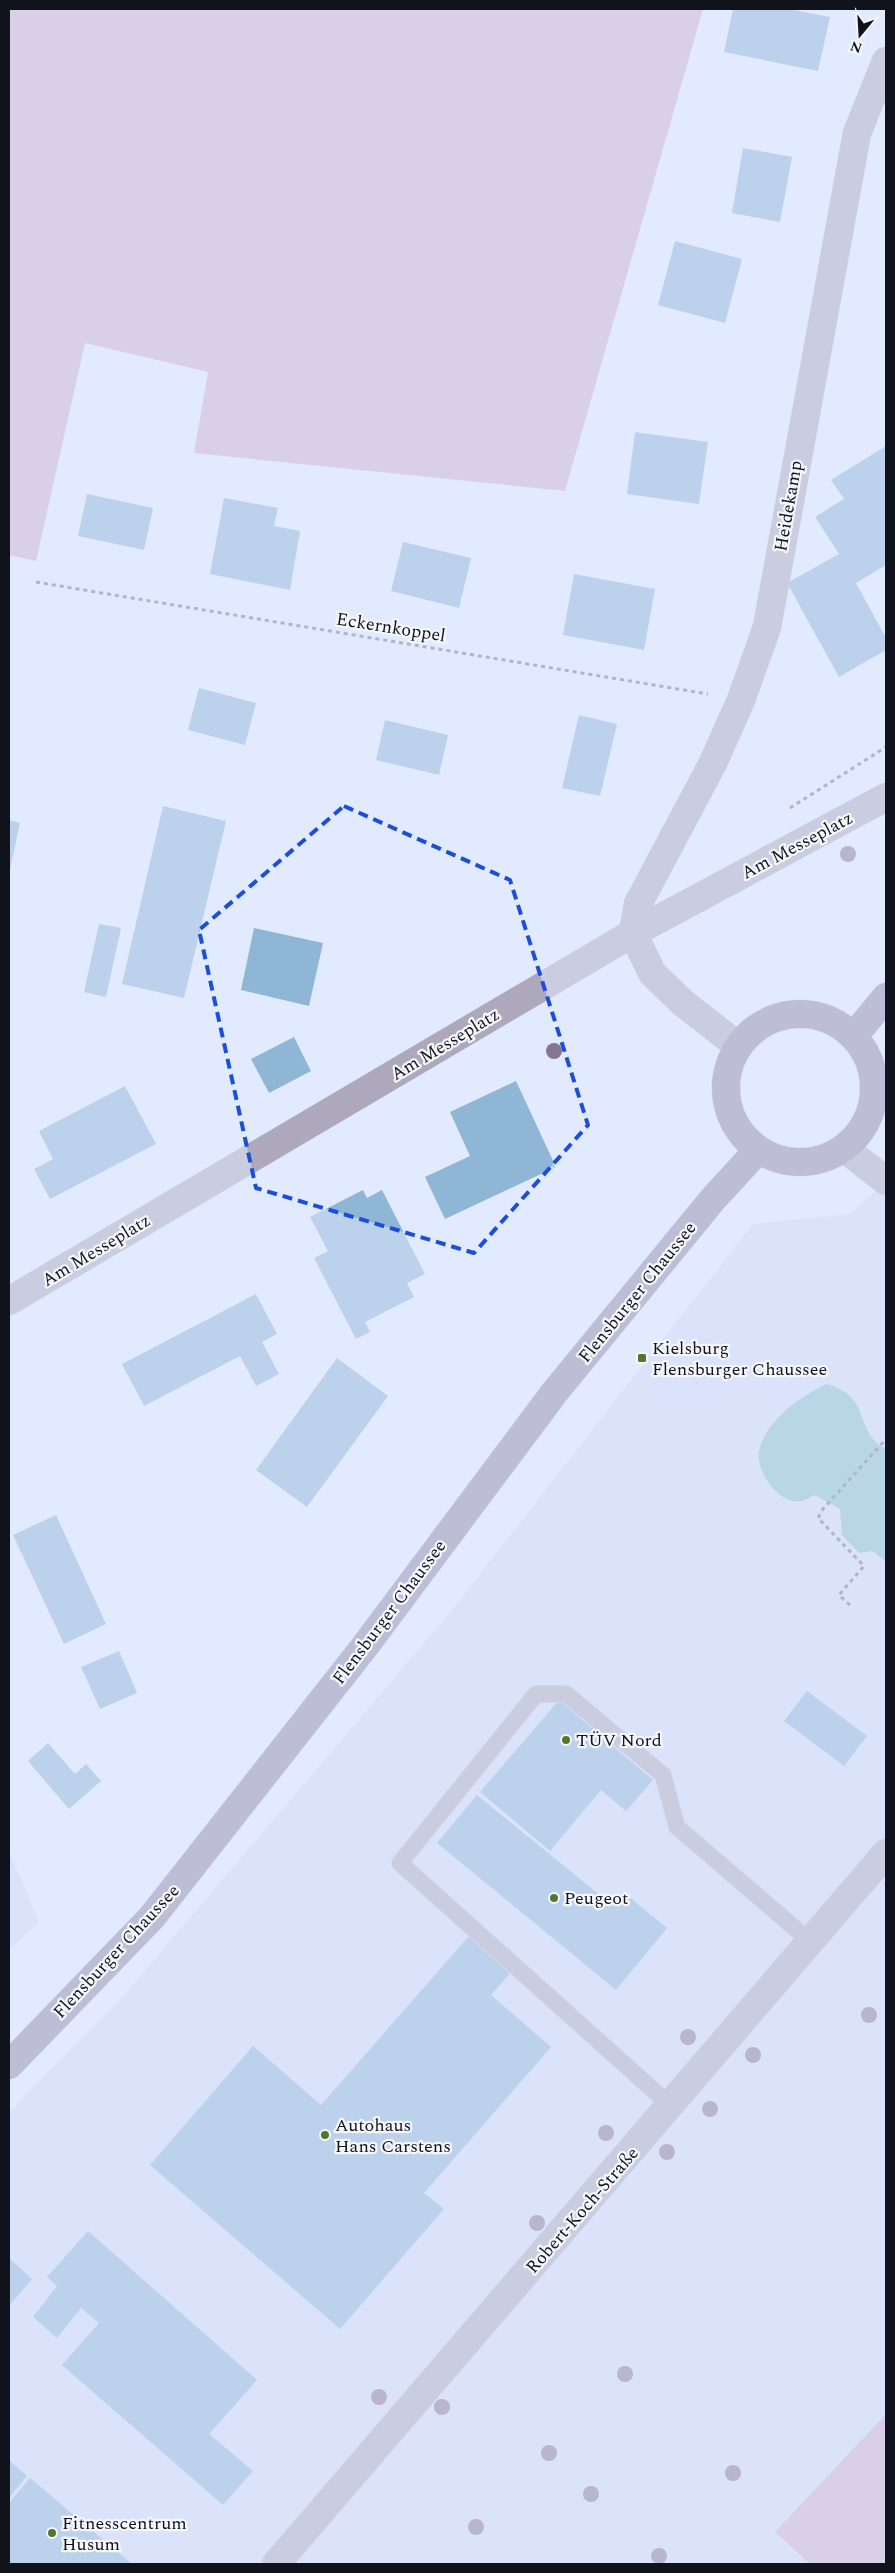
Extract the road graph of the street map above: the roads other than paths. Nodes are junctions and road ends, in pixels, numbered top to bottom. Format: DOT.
graph roads {
  1 [pos="886,61"];
  2 [pos="886,798"];
  3 [pos="633,933"];
  4 [pos="886,996"];
  5 [pos="854,1036"];
  6 [pos="737,1045"];
  7 [pos="844,1148"];
  8 [pos="758,1150"];
  9 [pos="886,1181"];
  10 [pos="9,1301"];
  11 [pos="886,1853"];
  12 [pos="811,1942"];
  13 [pos="9,2065"];
  14 [pos="671,2106"];
  15 [pos="276,2564"];
  1 -- 3 [label="street, Heidekamp"];
  2 -- 3 [label="street, Am Messeplatz"];
  3 -- 6 [label="street"];
  3 -- 10 [label="street, Am Messeplatz"];
  4 -- 5 [label="main road"];
  5 -- 6 [label="main road"];
  5 -- 7 [label="main road"];
  6 -- 8 [label="main road"];
  7 -- 8 [label="main road"];
  7 -- 9 [label="street"];
  8 -- 13 [label="main road, Flensburger Chaussee"];
  11 -- 12 [label="street, Robert-Koch-Straße"];
  12 -- 14 [label="street, Robert-Koch-Straße"];
  12 -- 14 [label="lane"];
  14 -- 15 [label="street, Robert-Koch-Straße"];
}
